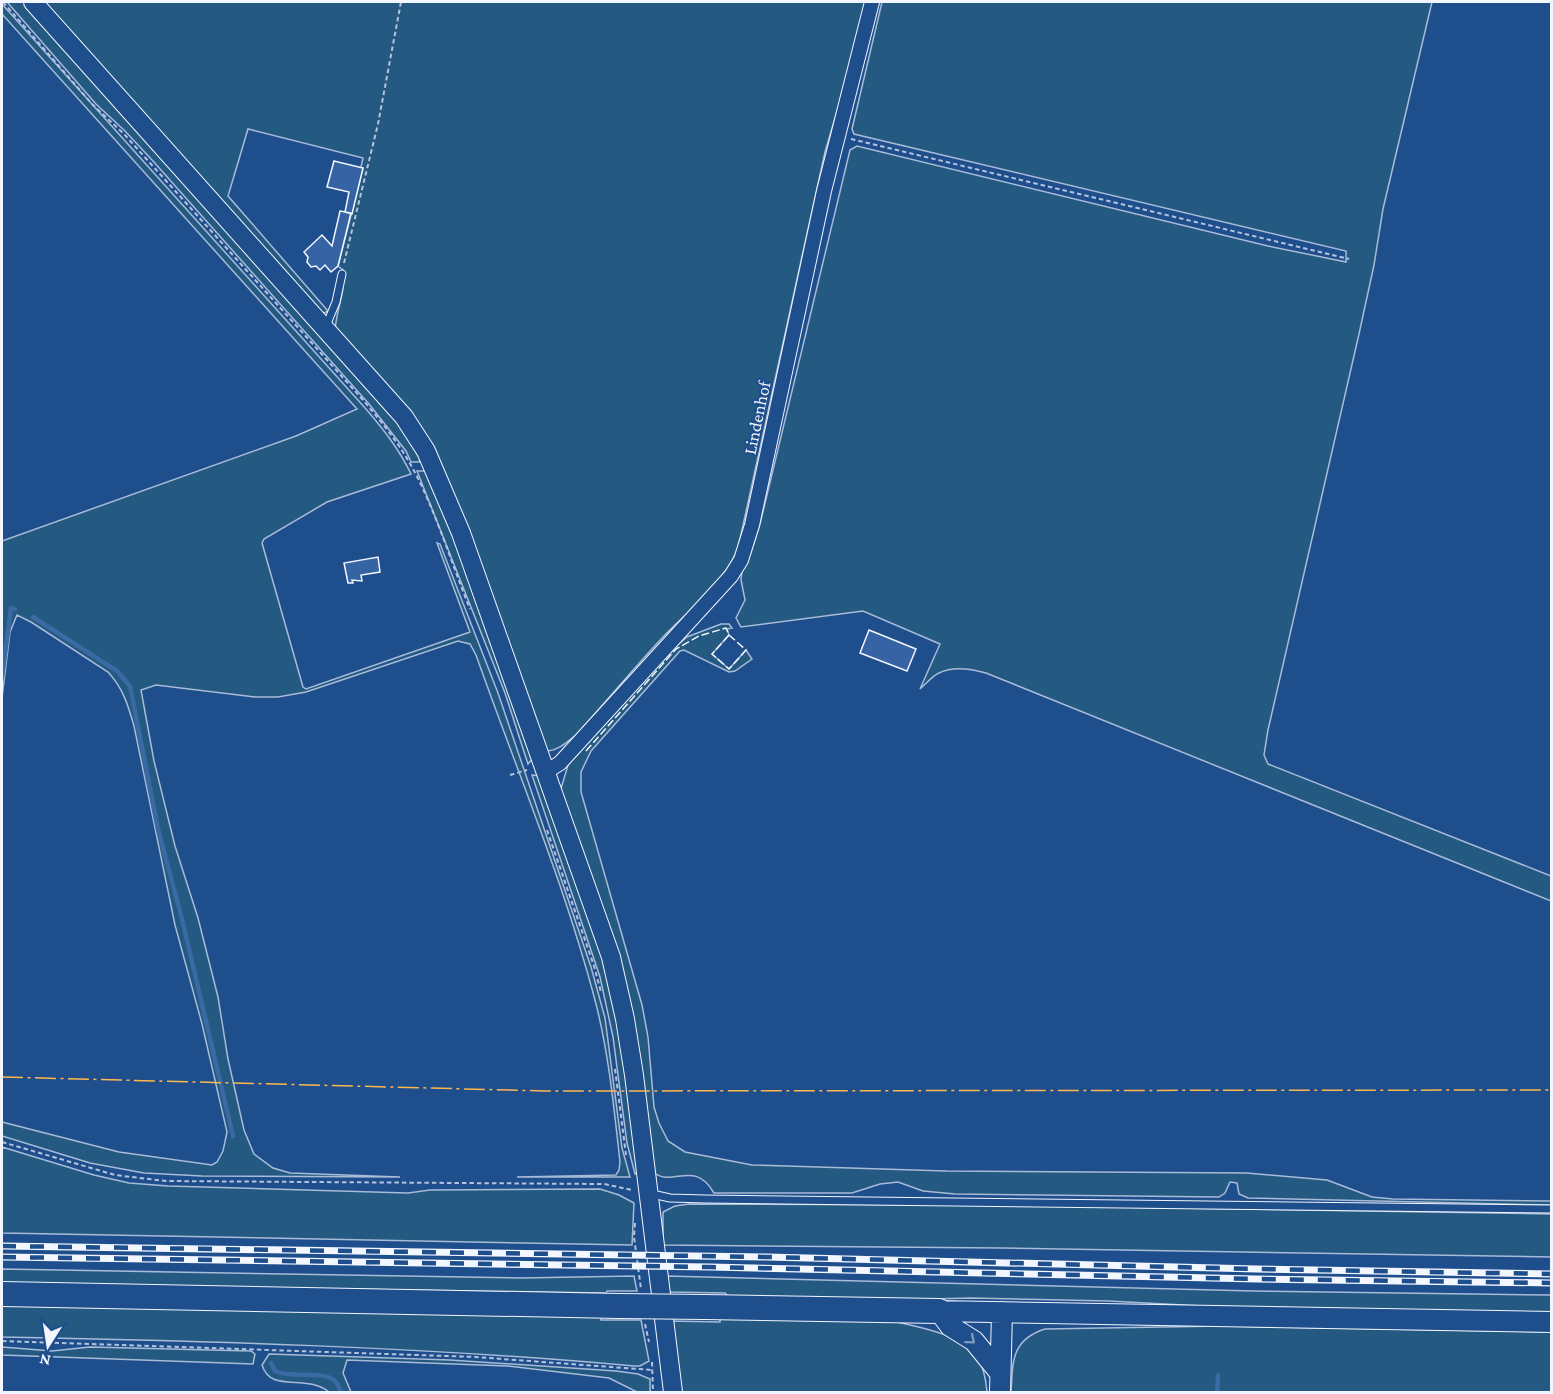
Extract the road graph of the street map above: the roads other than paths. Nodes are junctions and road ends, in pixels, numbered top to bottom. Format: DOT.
graph roads {
  1 [pos="33,2"];
  2 [pos="873,2"];
  3 [pos="342,274"];
  4 [pos="325,328"];
  5 [pos="546,771"];
  6 [pos="639,1189"];
  7 [pos="1551,1209"];
  8 [pos="2,1294"];
  9 [pos="939,1311"];
  10 [pos="1002,1312"];
  11 [pos="1551,1322"];
  12 [pos="1000,1383"];
  13 [pos="673,1392"];
  1 -- 4 [label="main road"];
  2 -- 5 [label="street, Lindenhof"];
  3 -- 4 [label="lane"];
  4 -- 5 [label="main road"];
  5 -- 6 [label="main road"];
  6 -- 7 [label="lane"];
  6 -- 13 [label="main road"];
  8 -- 9 [label="highway, bridge"];
  9 -- 10 [label="main road"];
  9 -- 12 [label="main road, one-way"];
  10 -- 11 [label="main road"];
  10 -- 12 [label="main road"];
}
